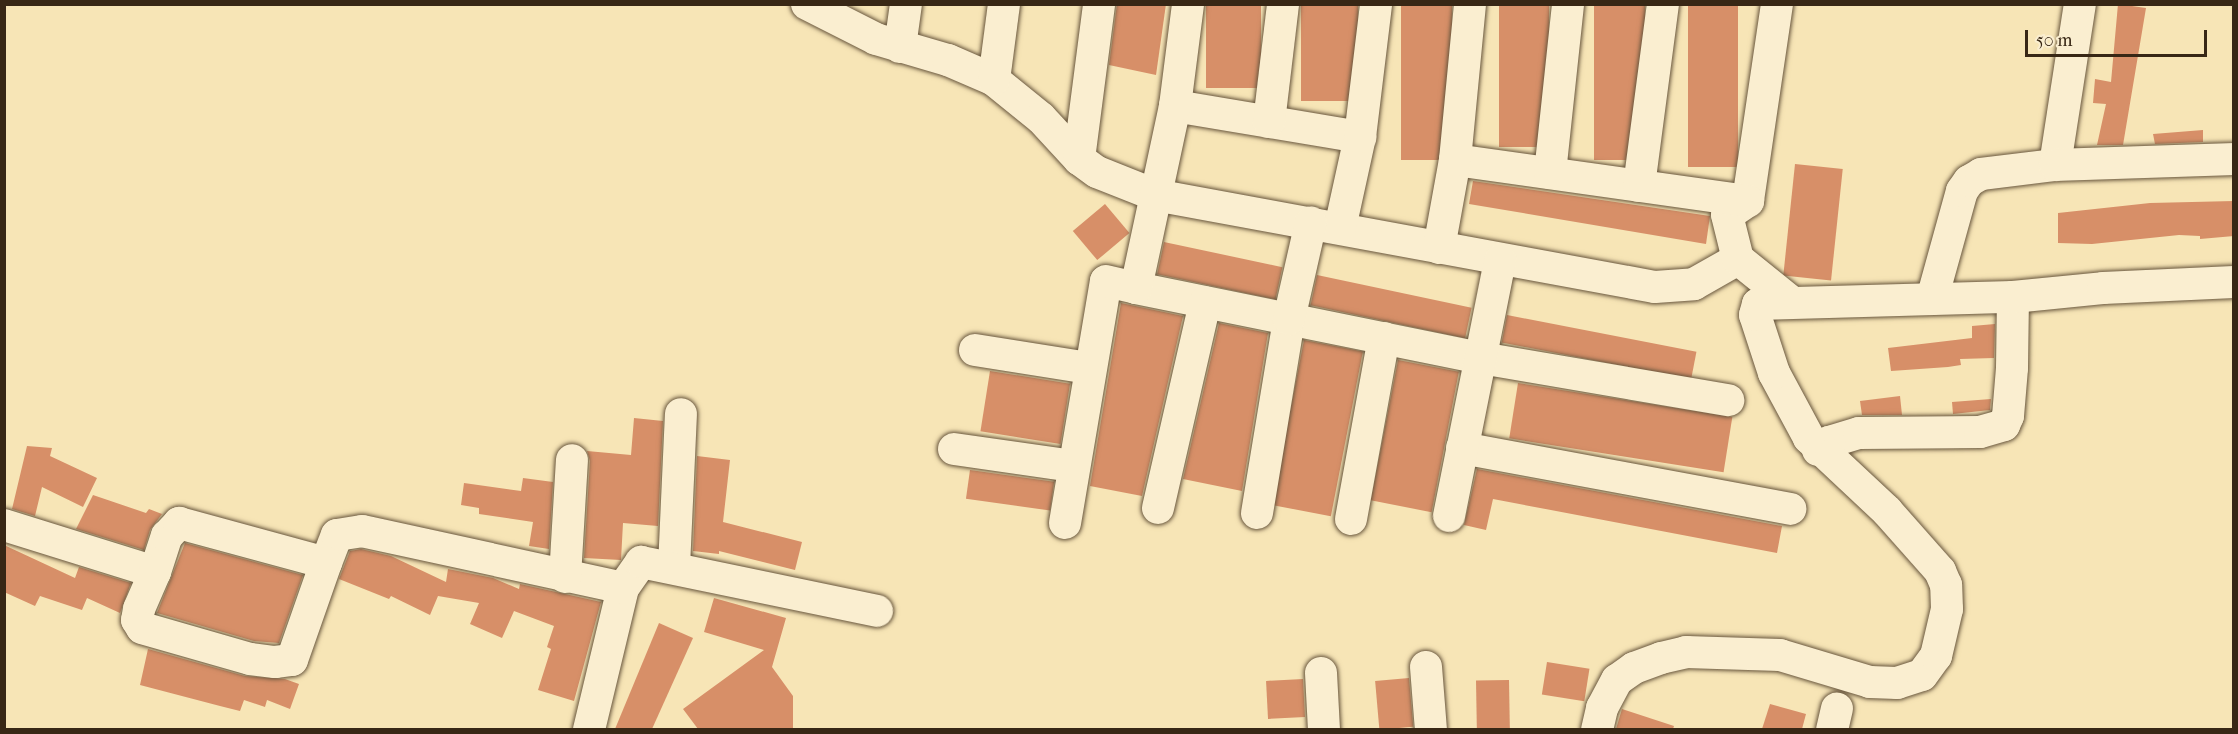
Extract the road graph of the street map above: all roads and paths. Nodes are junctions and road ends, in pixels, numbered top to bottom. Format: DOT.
graph roads {
  1 [pos="906,4"];
  2 [pos="1004,4"];
  3 [pos="1099,4"];
  4 [pos="1188,4"];
  5 [pos="1283,4"];
  6 [pos="1376,4"];
  7 [pos="1470,4"];
  8 [pos="1568,4"];
  9 [pos="1663,4"];
  10 [pos="1777,4"];
  11 [pos="2080,4"];
  12 [pos="809,5"];
  13 [pos="900,47"];
  14 [pos="994,80"];
  15 [pos="1175,106"];
  16 [pos="1269,122"];
  17 [pos="1360,136"];
  18 [pos="1079,159"];
  19 [pos="2234,159"];
  20 [pos="1455,160"];
  21 [pos="2055,165"];
  22 [pos="1550,173"];
  23 [pos="1638,186"];
  24 [pos="1155,195"];
  25 [pos="1748,201"];
  26 [pos="1325,225"];
  27 [pos="1439,248"];
  28 [pos="1738,259"];
  29 [pos="1500,260"];
  30 [pos="2234,282"];
  31 [pos="1136,288"];
  32 [pos="2013,297"];
  33 [pos="1932,299"];
  34 [pos="1790,301"];
  35 [pos="1205,302"];
  36 [pos="1289,319"];
  37 [pos="1384,338"];
  38 [pos="975,350"];
  39 [pos="1481,358"];
  40 [pos="1089,368"];
  41 [pos="1728,400"];
  42 [pos="681,414"];
  43 [pos="1462,448"];
  44 [pos="954,449"];
  45 [pos="1818,450"];
  46 [pos="572,460"];
  47 [pos="1074,466"];
  48 [pos="1158,508"];
  49 [pos="1790,508"];
  50 [pos="1257,513"];
  51 [pos="1449,516"];
  52 [pos="1351,519"];
  53 [pos="1065,523"];
  54 [pos="4,525"];
  55 [pos="327,563"];
  56 [pos="674,567"];
  57 [pos="155,572"];
  58 [pos="565,577"];
  59 [pos="623,588"];
  60 [pos="878,611"];
  61 [pos="1426,667"];
  62 [pos="1321,674"];
  63 [pos="589,729"];
  64 [pos="1324,729"];
  65 [pos="1431,729"];
  66 [pos="1597,729"];
  1 -- 13 [label="street"];
  2 -- 14 [label="street"];
  3 -- 18 [label="street"];
  4 -- 15 [label="street"];
  5 -- 16 [label="street"];
  6 -- 17 [label="street"];
  7 -- 20 [label="street"];
  8 -- 22 [label="street"];
  9 -- 23 [label="street"];
  10 -- 25 [label="street"];
  11 -- 21 [label="street"];
  12 -- 13 [label="street"];
  13 -- 14 [label="street"];
  14 -- 18 [label="street"];
  15 -- 16 [label="street"];
  15 -- 24 [label="street"];
  16 -- 17 [label="street"];
  17 -- 26 [label="street"];
  18 -- 24 [label="street"];
  19 -- 21 [label="street"];
  20 -- 22 [label="street"];
  20 -- 27 [label="street"];
  21 -- 33 [label="street"];
  22 -- 23 [label="street"];
  23 -- 25 [label="street"];
  24 -- 26 [label="street"];
  24 -- 31 [label="street"];
  25 -- 28 [label="street"];
  26 -- 27 [label="street"];
  26 -- 36 [label="street"];
  27 -- 29 [label="street"];
  28 -- 29 [label="street"];
  28 -- 34 [label="street"];
  29 -- 39 [label="street"];
  30 -- 32 [label="street"];
  31 -- 35 [label="street"];
  31 -- 40 [label="street"];
  32 -- 33 [label="street"];
  32 -- 45 [label="street"];
  33 -- 34 [label="street"];
  34 -- 45 [label="street"];
  35 -- 36 [label="street"];
  35 -- 48 [label="street"];
  36 -- 37 [label="street"];
  36 -- 50 [label="street"];
  37 -- 39 [label="street"];
  37 -- 52 [label="street"];
  38 -- 40 [label="street"];
  39 -- 41 [label="street"];
  39 -- 43 [label="street"];
  40 -- 47 [label="street"];
  42 -- 56 [label="street"];
  43 -- 49 [label="street"];
  43 -- 51 [label="street"];
  44 -- 47 [label="street"];
  45 -- 66 [label="street"];
  46 -- 58 [label="street"];
  47 -- 53 [label="street"];
  54 -- 57 [label="street"];
  55 -- 57 [label="street"];
  55 -- 57 [label="street"];
  55 -- 58 [label="street"];
  56 -- 59 [label="street"];
  56 -- 60 [label="street"];
  58 -- 59 [label="street"];
  59 -- 63 [label="street"];
  61 -- 65 [label="street"];
  62 -- 64 [label="street"];
}
